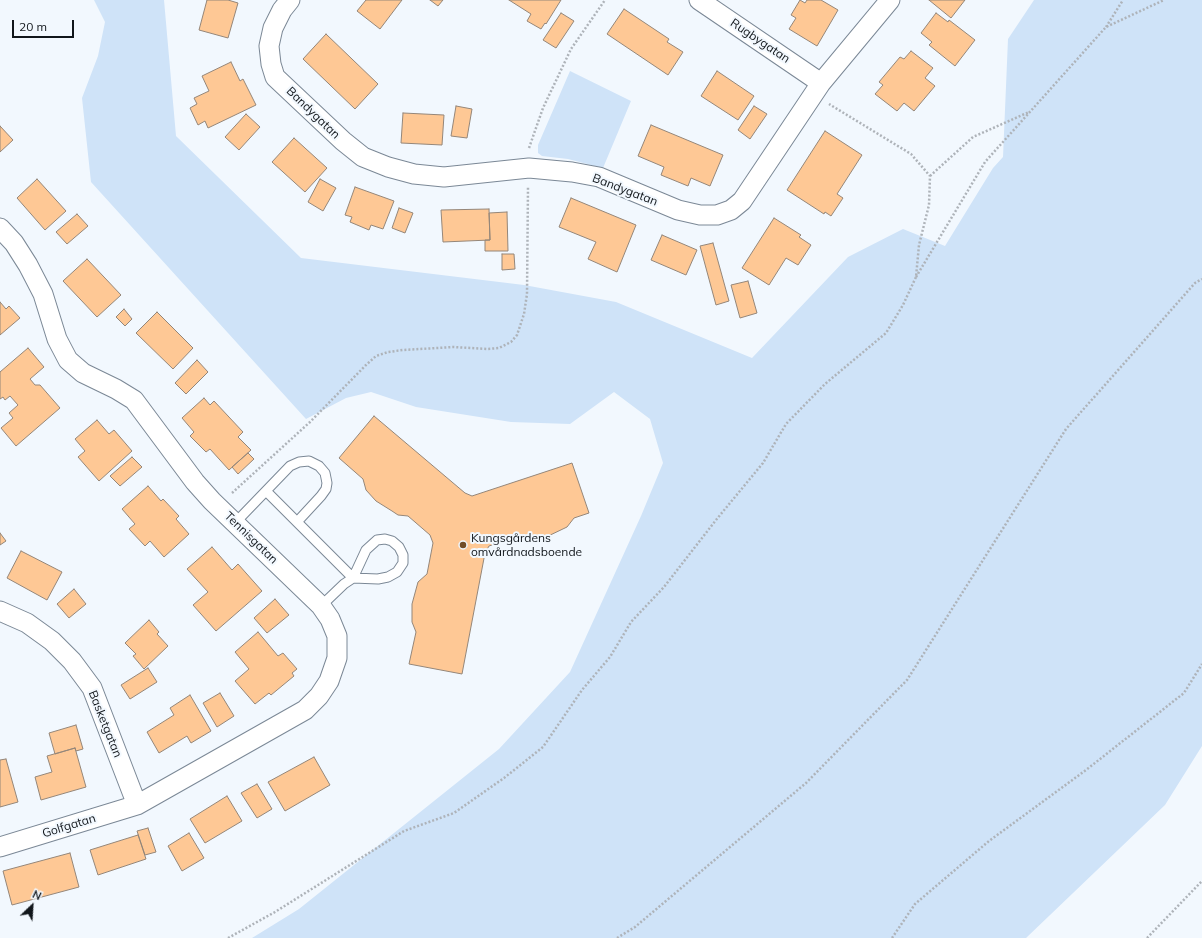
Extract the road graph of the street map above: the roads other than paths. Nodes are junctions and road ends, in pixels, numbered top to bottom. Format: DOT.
graph roads {
  1 [pos="290,0"];
  2 [pos="699,0"];
  3 [pos="890,0"];
  4 [pos="817,89"];
  5 [pos="0,228"];
  6 [pos="266,491"];
  7 [pos="297,522"];
  8 [pos="235,523"];
  9 [pos="353,578"];
  10 [pos="321,606"];
  11 [pos="0,611"];
  12 [pos="137,805"];
  13 [pos="0,847"];
  1 -- 4 [label="street, Bandygatan"];
  2 -- 4 [label="street, Rugbygatan"];
  3 -- 4 [label="street, Bandygatan"];
  5 -- 8 [label="street, Tennisgatan"];
  6 -- 7 [label="lane"];
  6 -- 7 [label="lane"];
  6 -- 8 [label="lane"];
  7 -- 9 [label="lane"];
  8 -- 10 [label="street, Tennisgatan"];
  9 -- 9 [label="lane"];
  9 -- 10 [label="lane"];
  10 -- 12 [label="street, Tennisgatan"];
  11 -- 12 [label="street, Basketgatan"];
  12 -- 13 [label="street, Golfgatan"];
}
